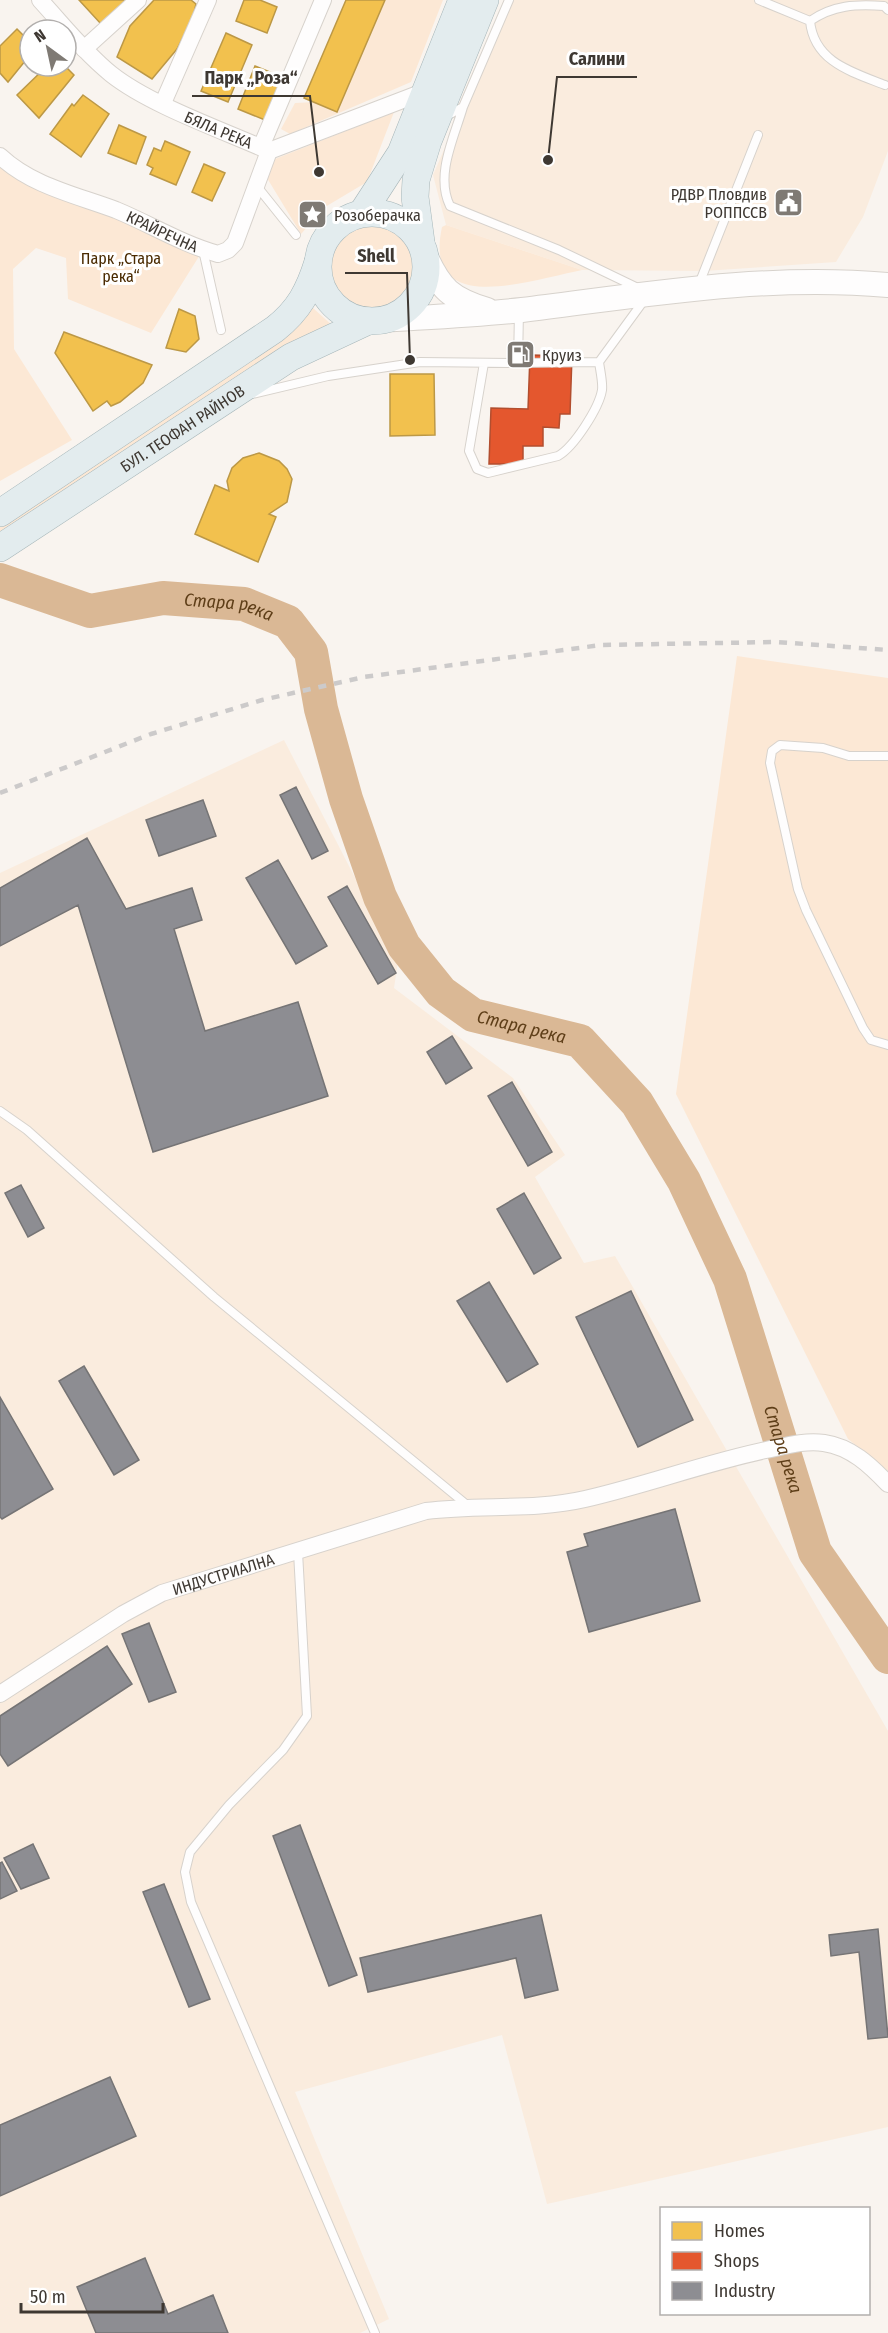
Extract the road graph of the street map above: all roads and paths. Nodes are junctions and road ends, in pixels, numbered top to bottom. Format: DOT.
graph roads {
  1 [pos="40,0"];
  2 [pos="138,0"];
  3 [pos="208,0"];
  4 [pos="323,0"];
  5 [pos="462,0"];
  6 [pos="485,0"];
  7 [pos="509,0"];
  8 [pos="759,0"];
  9 [pos="888,10"];
  10 [pos="810,21"];
  11 [pos="84,49"];
  12 [pos="885,85"];
  13 [pos="426,91"];
  14 [pos="163,103"];
  15 [pos="464,107"];
  16 [pos="437,120"];
  17 [pos="759,135"];
  18 [pos="265,149"];
  19 [pos="0,156"];
  20 [pos="255,185"];
  21 [pos="362,213"];
  22 [pos="296,235"];
  23 [pos="423,249"];
  24 [pos="203,250"];
  25 [pos="318,262"];
  26 [pos="888,285"];
  27 [pos="698,288"];
  28 [pos="649,293"];
  29 [pos="507,311"];
  30 [pos="375,320"];
  31 [pos="221,330"];
  32 [pos="599,362"];
  33 [pos="484,363"];
  34 [pos="518,363"];
  35 [pos="220,402"];
  36 [pos="0,513"];
  37 [pos="0,548"];
  38 [pos="888,756"];
  39 [pos="888,1045"];
  40 [pos="0,1111"];
  41 [pos="888,1484"];
  42 [pos="467,1505"];
  43 [pos="298,1552"];
  44 [pos="0,1694"];
  45 [pos="375,2333"];
  1 -- 11 [label="street, БЯЛА РЕКА"];
  2 -- 11 [label="street"];
  3 -- 14 [label="street"];
  4 -- 18 [label="street, КРАЙРЕЧНА"];
  5 -- 13 [label="main road"];
  6 -- 16 [label="main road"];
  7 -- 15 [label="lane"];
  8 -- 10 [label="lane"];
  9 -- 10 [label="lane"];
  10 -- 12 [label="lane"];
  11 -- 14 [label="street, БЯЛА РЕКА"];
  13 -- 18 [label="street, БЯЛА РЕКА"];
  13 -- 21 [label="main road"];
  14 -- 18 [label="street, БЯЛА РЕКА"];
  15 -- 16 [label="lane"];
  15 -- 28 [label="lane"];
  16 -- 23 [label="main road"];
  17 -- 27 [label="lane"];
  18 -- 20 [label="street, КРАЙРЕЧНА"];
  19 -- 24 [label="street, КРАЙРЕЧНА"];
  20 -- 22 [label="lane"];
  20 -- 24 [label="street, КРАЙРЕЧНА"];
  21 -- 23 [label="main road"];
  21 -- 25 [label="main road"];
  23 -- 29 [label="main road"];
  23 -- 30 [label="main road"];
  24 -- 31 [label="lane"];
  25 -- 30 [label="main road"];
  25 -- 36 [label="main road, БУЛ. ТЕОФАН РАЙНОВ"];
  26 -- 27 [label="main road"];
  27 -- 28 [label="main road"];
  28 -- 29 [label="main road"];
  28 -- 32 [label="lane"];
  29 -- 30 [label="main road"];
  29 -- 34 [label="lane"];
  30 -- 35 [label="main road, БУЛ. ТЕОФАН РАЙНОВ"];
  32 -- 33 [label="lane"];
  32 -- 34 [label="lane"];
  33 -- 34 [label="lane"];
  33 -- 35 [label="lane"];
  35 -- 37 [label="main road, БУЛ. ТЕОФАН РАЙНОВ"];
  38 -- 39 [label="lane"];
  40 -- 42 [label="lane"];
  41 -- 42 [label="street, ИНДУСТРИАЛНА"];
  42 -- 43 [label="street, ИНДУСТРИАЛНА"];
  43 -- 44 [label="street, ИНДУСТРИАЛНА"];
  43 -- 45 [label="lane"];
}
